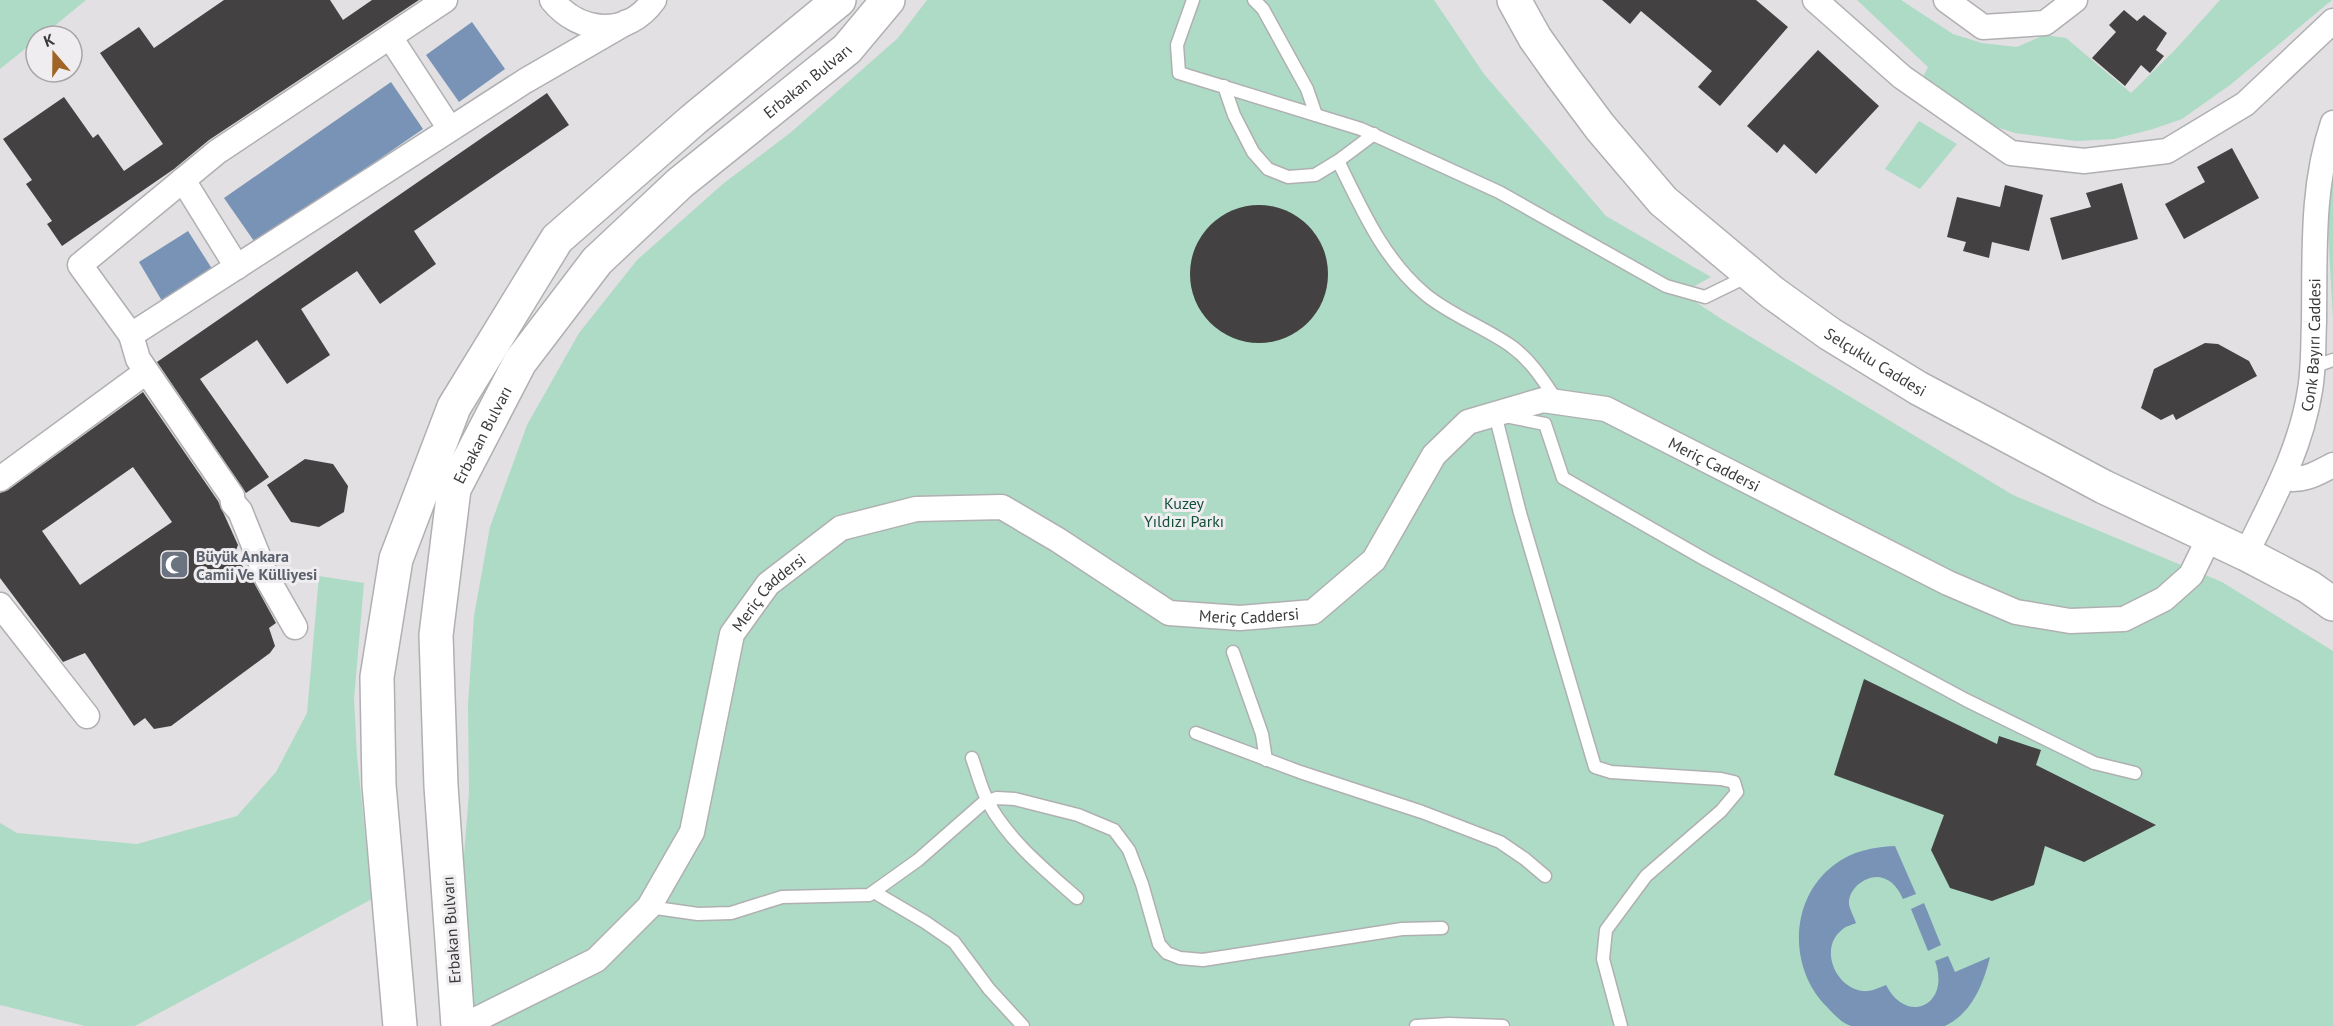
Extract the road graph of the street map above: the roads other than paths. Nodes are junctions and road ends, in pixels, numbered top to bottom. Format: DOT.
graph roads {
  1 [pos="445,0"];
  2 [pos="552,0"];
  3 [pos="654,0"];
  4 [pos="839,0"];
  5 [pos="888,0"];
  6 [pos="1193,0"];
  7 [pos="1254,0"];
  8 [pos="1514,0"];
  9 [pos="1815,0"];
  10 [pos="1946,0"];
  11 [pos="2075,0"];
  12 [pos="2333,21"];
  13 [pos="627,22"];
  14 [pos="390,37"];
  15 [pos="1224,86"];
  16 [pos="1316,115"];
  17 [pos="2333,123"];
  18 [pos="450,129"];
  19 [pos="1374,134"];
  20 [pos="1338,161"];
  21 [pos="183,180"];
  22 [pos="237,267"];
  23 [pos="1751,275"];
  24 [pos="131,335"];
  25 [pos="2323,364"];
  26 [pos="146,372"];
  27 [pos="1558,403"];
  28 [pos="1495,414"];
  29 [pos="2333,465"];
  30 [pos="2283,478"];
  31 [pos="0,479"];
  32 [pos="2210,536"];
  33 [pos="2246,554"];
  34 [pos="2333,604"];
  35 [pos="0,605"];
  36 [pos="295,627"];
  37 [pos="1233,652"];
  38 [pos="87,716"];
  39 [pos="1196,734"];
  40 [pos="972,758"];
  41 [pos="1266,760"];
  42 [pos="2135,773"];
  43 [pos="988,801"];
  44 [pos="1545,876"];
  45 [pos="874,892"];
  46 [pos="1077,898"];
  47 [pos="649,907"];
  48 [pos="1442,928"];
  49 [pos="400,1026"];
  50 [pos="458,1026"];
  51 [pos="463,1026"];
  52 [pos="1023,1026"];
  53 [pos="1416,1026"];
  54 [pos="1503,1026"];
  55 [pos="1620,1026"];
  1 -- 14 [label="street"];
  2 -- 13 [label="street"];
  3 -- 13 [label="street"];
  4 -- 49 [label="main road, Erbakan Bulvarı"];
  5 -- 50 [label="main road, Erbakan Bulvarı"];
  6 -- 15 [label="lane"];
  7 -- 16 [label="lane"];
  8 -- 23 [label="main road, Selçuklu Caddesi"];
  9 -- 12 [label="street"];
  10 -- 11 [label="street"];
  13 -- 18 [label="street"];
  14 -- 18 [label="street"];
  14 -- 21 [label="street"];
  15 -- 16 [label="lane"];
  15 -- 20 [label="lane"];
  16 -- 19 [label="lane"];
  17 -- 25 [label="street, Conk Bayırı Caddesi"];
  18 -- 22 [label="street"];
  19 -- 20 [label="lane"];
  19 -- 23 [label="lane"];
  20 -- 27 [label="lane"];
  21 -- 22 [label="street"];
  21 -- 24 [label="street"];
  22 -- 24 [label="street"];
  23 -- 32 [label="main road, Selçuklu Caddesi"];
  24 -- 26 [label="street"];
  25 -- 30 [label="street, Conk Bayırı Caddesi"];
  26 -- 31 [label="street"];
  26 -- 36 [label="street"];
  27 -- 28 [label="street, Meriç Caddersi"];
  27 -- 32 [label="street, Meriç Caddersi"];
  28 -- 42 [label="lane"];
  28 -- 47 [label="street, Meriç Caddersi"];
  28 -- 55 [label="lane"];
  29 -- 30 [label="street"];
  30 -- 33 [label="street, Conk Bayırı Caddesi"];
  32 -- 33 [label="main road, Selçuklu Caddesi"];
  33 -- 34 [label="main road, Selçuklu Caddesi"];
  35 -- 38 [label="street"];
  37 -- 41 [label="lane"];
  39 -- 41 [label="lane"];
  40 -- 43 [label="lane"];
  41 -- 44 [label="lane"];
  43 -- 45 [label="lane"];
  43 -- 46 [label="lane"];
  43 -- 48 [label="lane"];
  45 -- 47 [label="lane"];
  45 -- 52 [label="lane"];
  47 -- 51 [label="street, Meriç Caddersi"];
  53 -- 54 [label="lane"];
}
